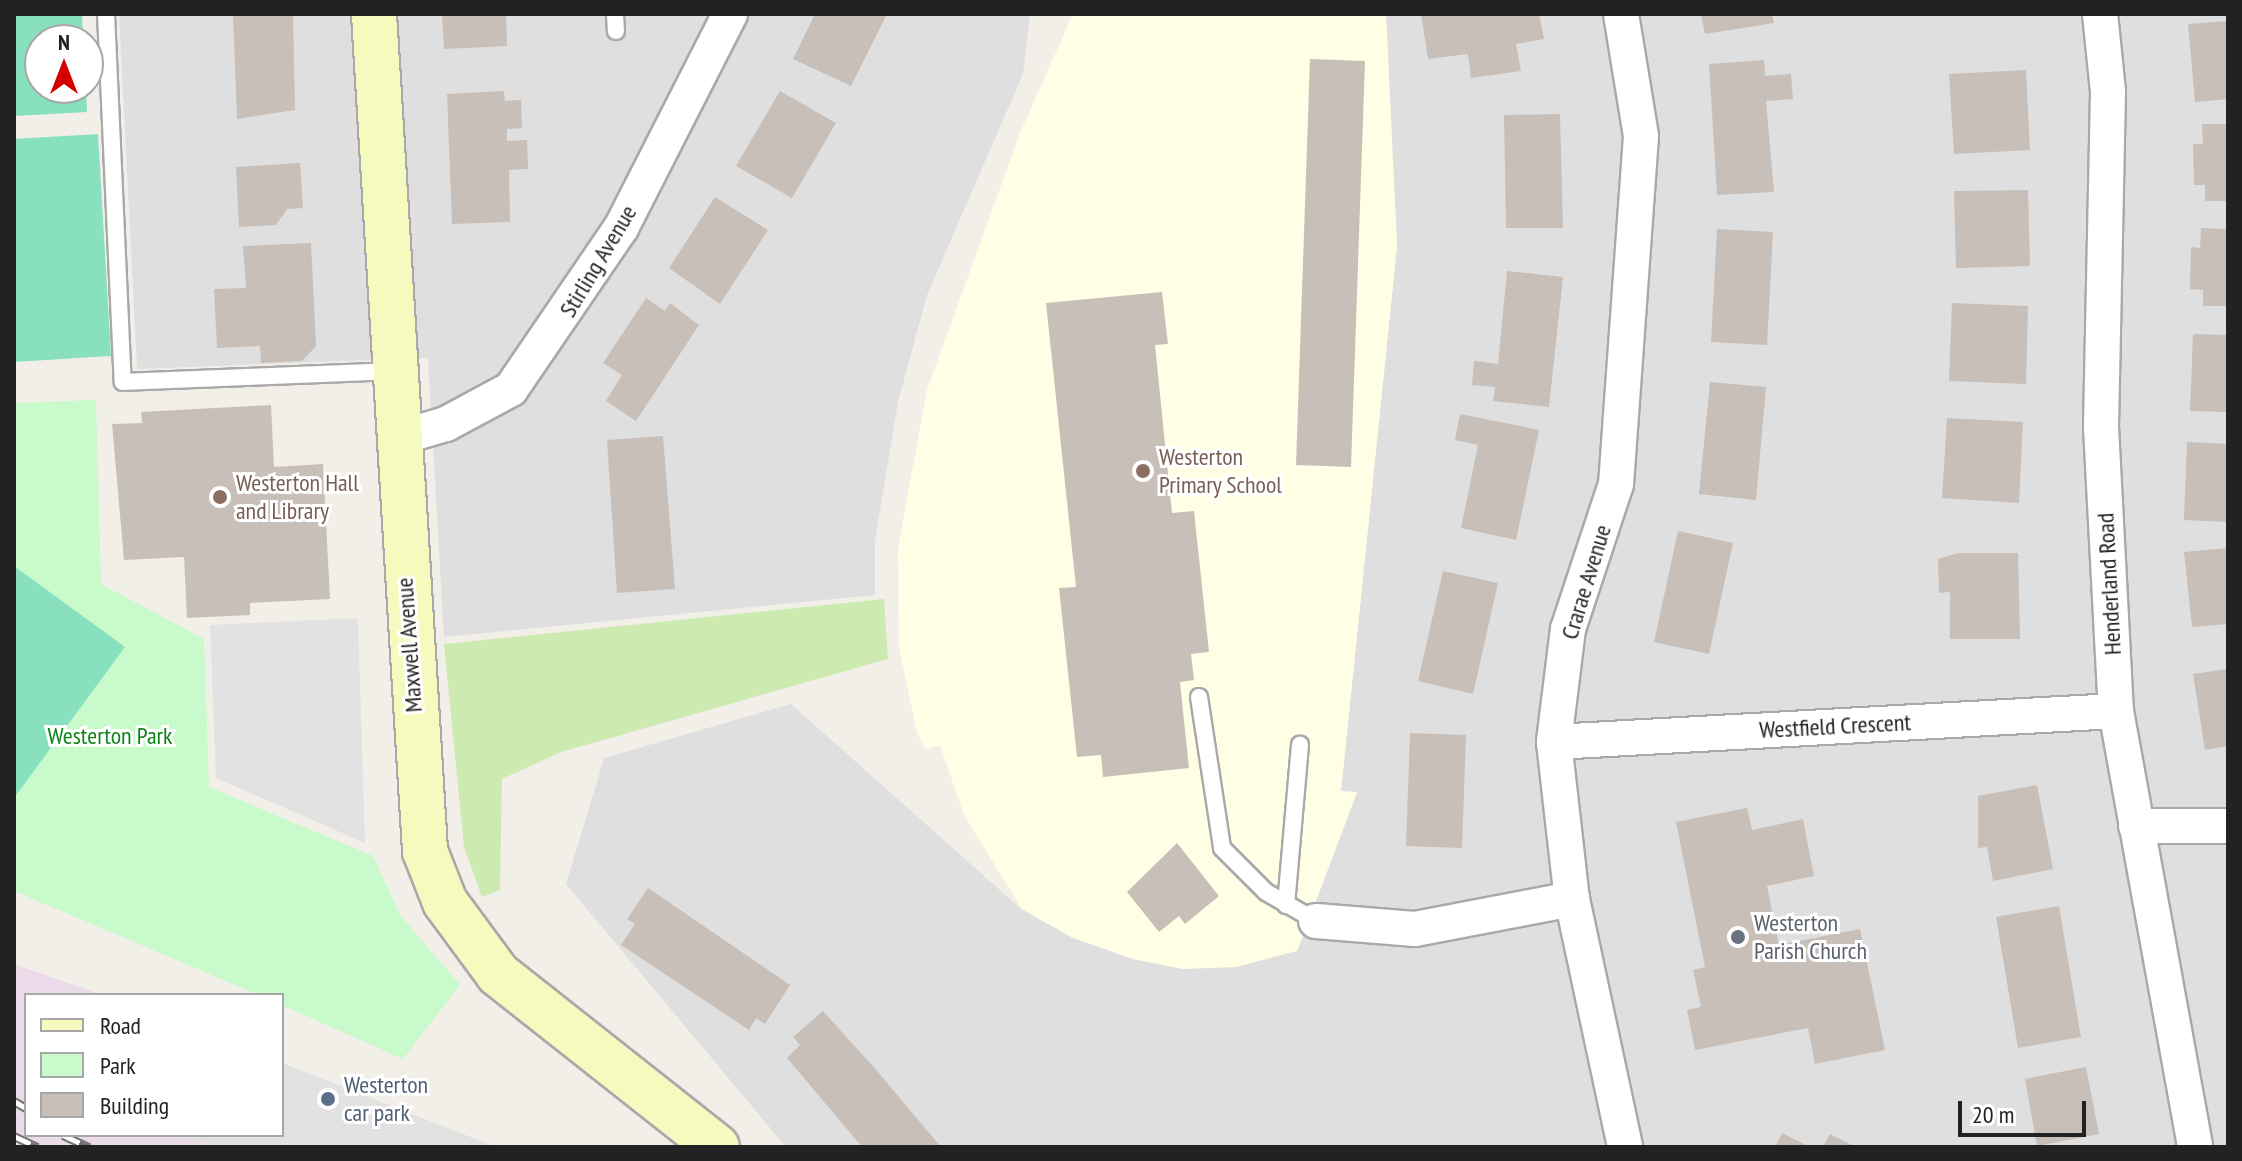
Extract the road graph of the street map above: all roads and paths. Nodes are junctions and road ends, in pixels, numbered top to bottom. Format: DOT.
graph roads {
  1 [pos="106,14"];
  2 [pos="374,14"];
  3 [pos="730,14"];
  4 [pos="1621,14"];
  5 [pos="2100,14"];
  6 [pos="394,371"];
  7 [pos="398,438"];
  8 [pos="1199,697"];
  9 [pos="2116,711"];
  10 [pos="1554,742"];
  11 [pos="1300,745"];
  12 [pos="2136,826"];
  13 [pos="2228,826"];
  14 [pos="1572,899"];
  15 [pos="1286,905"];
  16 [pos="1316,921"];
  17 [pos="717,1147"];
  18 [pos="1625,1147"];
  19 [pos="2195,1147"];
  1 -- 6 [label="lane"];
  2 -- 6 [label="street, Maxwell Avenue"];
  3 -- 7 [label="street, Stirling Avenue"];
  4 -- 10 [label="street, Crarae Avenue"];
  5 -- 9 [label="street, Henderland Road"];
  6 -- 7 [label="street, Maxwell Avenue"];
  7 -- 17 [label="street, Maxwell Avenue"];
  8 -- 15 [label="lane"];
  9 -- 10 [label="street, Westfield Crescent"];
  9 -- 12 [label="street, Henderland Road"];
  10 -- 14 [label="street, Crarae Avenue"];
  11 -- 15 [label="lane"];
  12 -- 13 [label="street"];
  12 -- 19 [label="street, Henderland Road"];
  14 -- 16 [label="street"];
  14 -- 18 [label="street, Crarae Avenue"];
  15 -- 16 [label="lane"];
}
